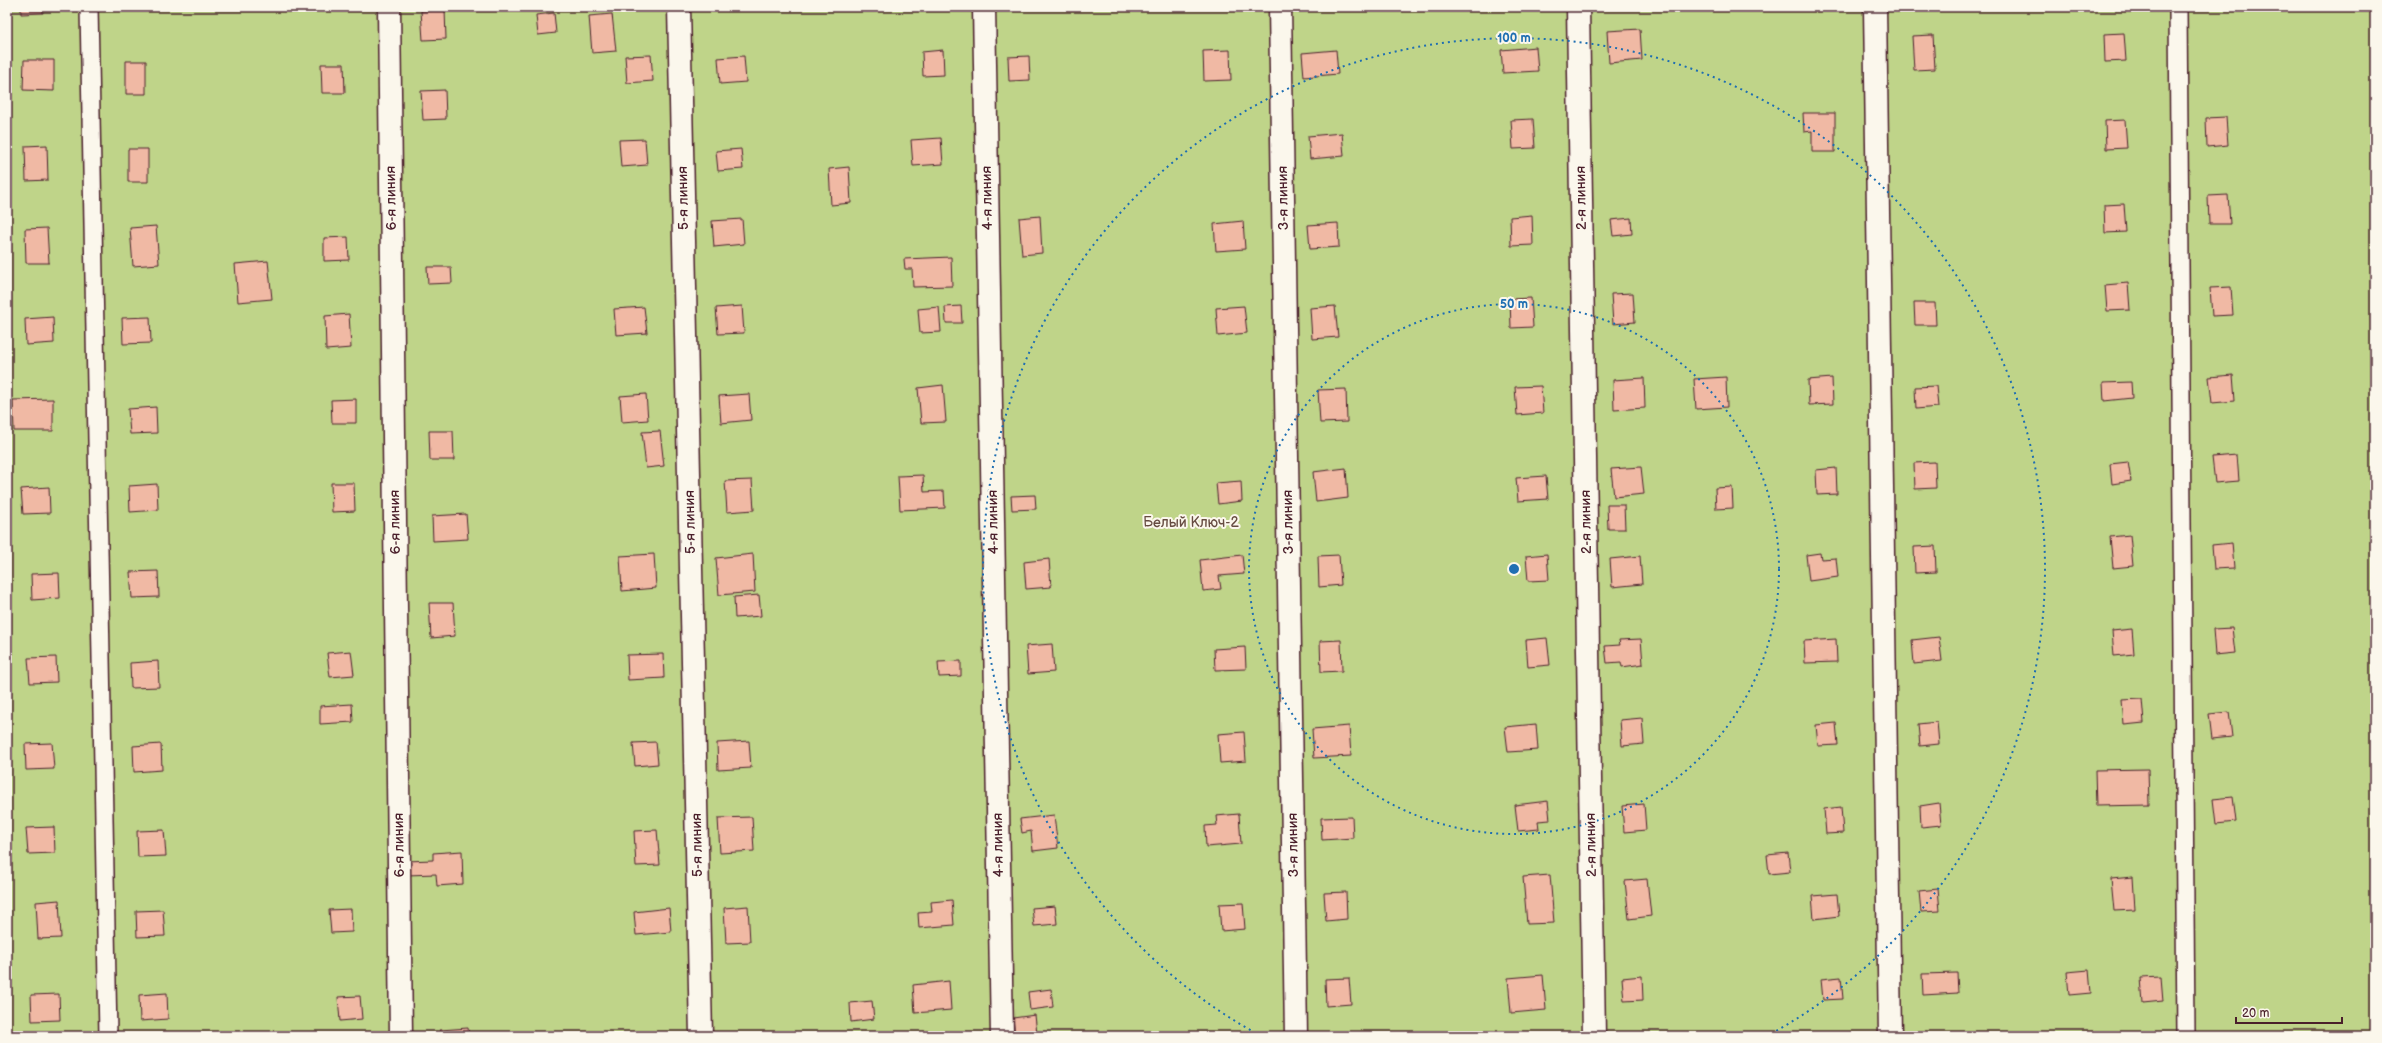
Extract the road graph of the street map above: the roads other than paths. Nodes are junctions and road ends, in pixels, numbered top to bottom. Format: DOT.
graph roads {
  1 [pos="89,7"];
  2 [pos="389,7"];
  3 [pos="679,7"];
  4 [pos="984,7"];
  5 [pos="1280,7"];
  6 [pos="1578,7"];
  7 [pos="1875,7"];
  8 [pos="2178,7"];
  9 [pos="108,1036"];
  10 [pos="401,1036"];
  11 [pos="701,1036"];
  12 [pos="1002,1036"];
  13 [pos="1296,1036"];
  14 [pos="1594,1036"];
  15 [pos="1890,1036"];
  16 [pos="2186,1036"];
  1 -- 9 [label="lane"];
  2 -- 10 [label="street, 6-я линия"];
  3 -- 11 [label="street, 5-я линия"];
  4 -- 12 [label="street, 4-я линия"];
  5 -- 13 [label="street, 3-я линия"];
  6 -- 14 [label="street, 2-я линия"];
  7 -- 15 [label="street"];
  8 -- 16 [label="lane"];
}
